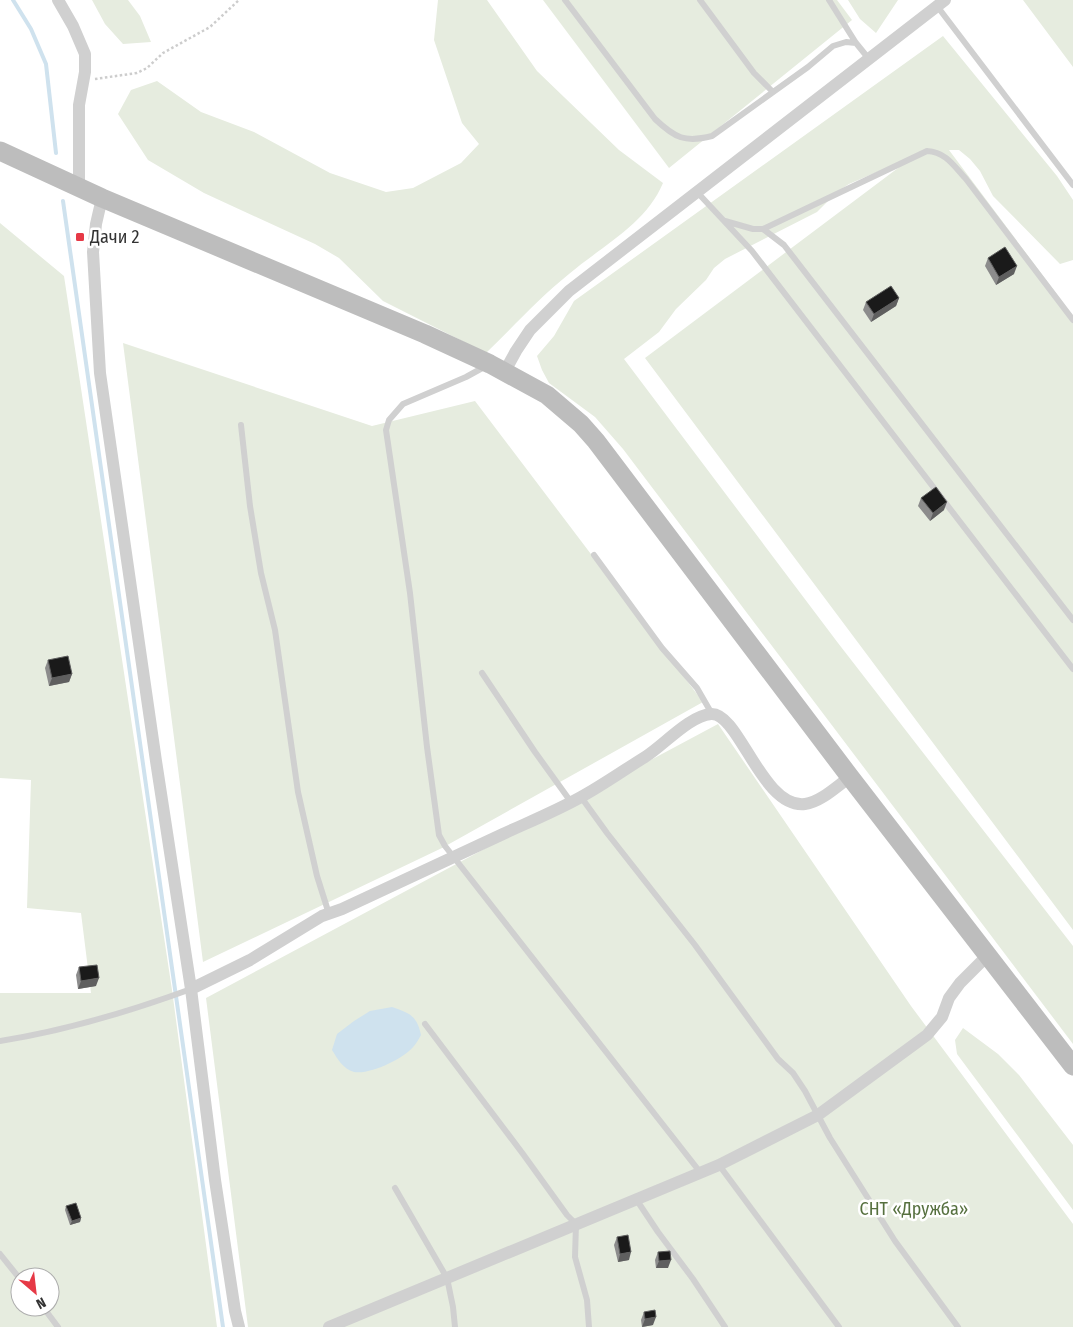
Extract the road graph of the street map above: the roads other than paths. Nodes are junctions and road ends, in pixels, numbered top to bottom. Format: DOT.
graph roads {
  1 [pos="58,0"];
  2 [pos="565,0"];
  3 [pos="700,0"];
  4 [pos="829,0"];
  5 [pos="941,3"];
  6 [pos="856,43"];
  7 [pos="869,59"];
  8 [pos="773,92"];
  9 [pos="0,151"];
  10 [pos="1073,185"];
  11 [pos="79,187"];
  12 [pos="697,192"];
  13 [pos="102,198"];
  14 [pos="724,220"];
  15 [pos="763,229"];
  16 [pos="1073,320"];
  17 [pos="498,368"];
  18 [pos="241,426"];
  19 [pos="594,555"];
  20 [pos="1073,620"];
  21 [pos="1073,669"];
  22 [pos="482,673"];
  23 [pos="712,714"];
  24 [pos="850,777"];
  25 [pos="576,800"];
  26 [pos="454,857"];
  27 [pos="329,914"];
  28 [pos="988,955"];
  29 [pos="188,990"];
  30 [pos="425,1024"];
  31 [pos="0,1040"];
  32 [pos="1073,1066"];
  33 [pos="818,1115"];
  34 [pos="719,1165"];
  35 [pos="700,1172"];
  36 [pos="395,1188"];
  37 [pos="636,1199"];
  38 [pos="576,1224"];
  39 [pos="0,1254"];
  40 [pos="10,1267"];
  41 [pos="446,1278"];
  42 [pos="239,1327"];
  43 [pos="329,1327"];
  44 [pos="455,1327"];
  45 [pos="590,1327"];
  46 [pos="725,1327"];
  47 [pos="839,1327"];
  48 [pos="958,1327"];
  1 -- 11 [label="street"];
  2 -- 8 [label="lane"];
  3 -- 8 [label="lane"];
  4 -- 6 [label="lane"];
  5 -- 7 [label="street"];
  5 -- 10 [label="lane"];
  6 -- 7 [label="lane"];
  6 -- 8 [label="lane"];
  7 -- 12 [label="street"];
  9 -- 11 [label="street"];
  11 -- 13 [label="street"];
  12 -- 14 [label="lane"];
  12 -- 17 [label="street"];
  13 -- 17 [label="street"];
  13 -- 29 [label="street"];
  14 -- 15 [label="lane"];
  14 -- 21 [label="lane"];
  15 -- 16 [label="lane"];
  15 -- 20 [label="lane"];
  17 -- 24 [label="street"];
  17 -- 26 [label="lane"];
  18 -- 27 [label="lane"];
  19 -- 23 [label="lane"];
  22 -- 25 [label="lane"];
  23 -- 24 [label="street"];
  23 -- 25 [label="street"];
  24 -- 28 [label="street"];
  25 -- 26 [label="street"];
  25 -- 33 [label="lane"];
  26 -- 27 [label="street"];
  26 -- 35 [label="lane"];
  27 -- 29 [label="street"];
  28 -- 32 [label="street"];
  28 -- 33 [label="street"];
  29 -- 31 [label="lane"];
  29 -- 42 [label="street"];
  30 -- 38 [label="lane"];
  33 -- 34 [label="street"];
  33 -- 48 [label="lane"];
  34 -- 35 [label="street"];
  34 -- 47 [label="lane"];
  35 -- 37 [label="street"];
  36 -- 41 [label="lane"];
  37 -- 38 [label="street"];
  37 -- 46 [label="lane"];
  38 -- 41 [label="street"];
  38 -- 45 [label="lane"];
  39 -- 40 [label="lane"];
  41 -- 43 [label="street"];
  41 -- 44 [label="lane"];
}
